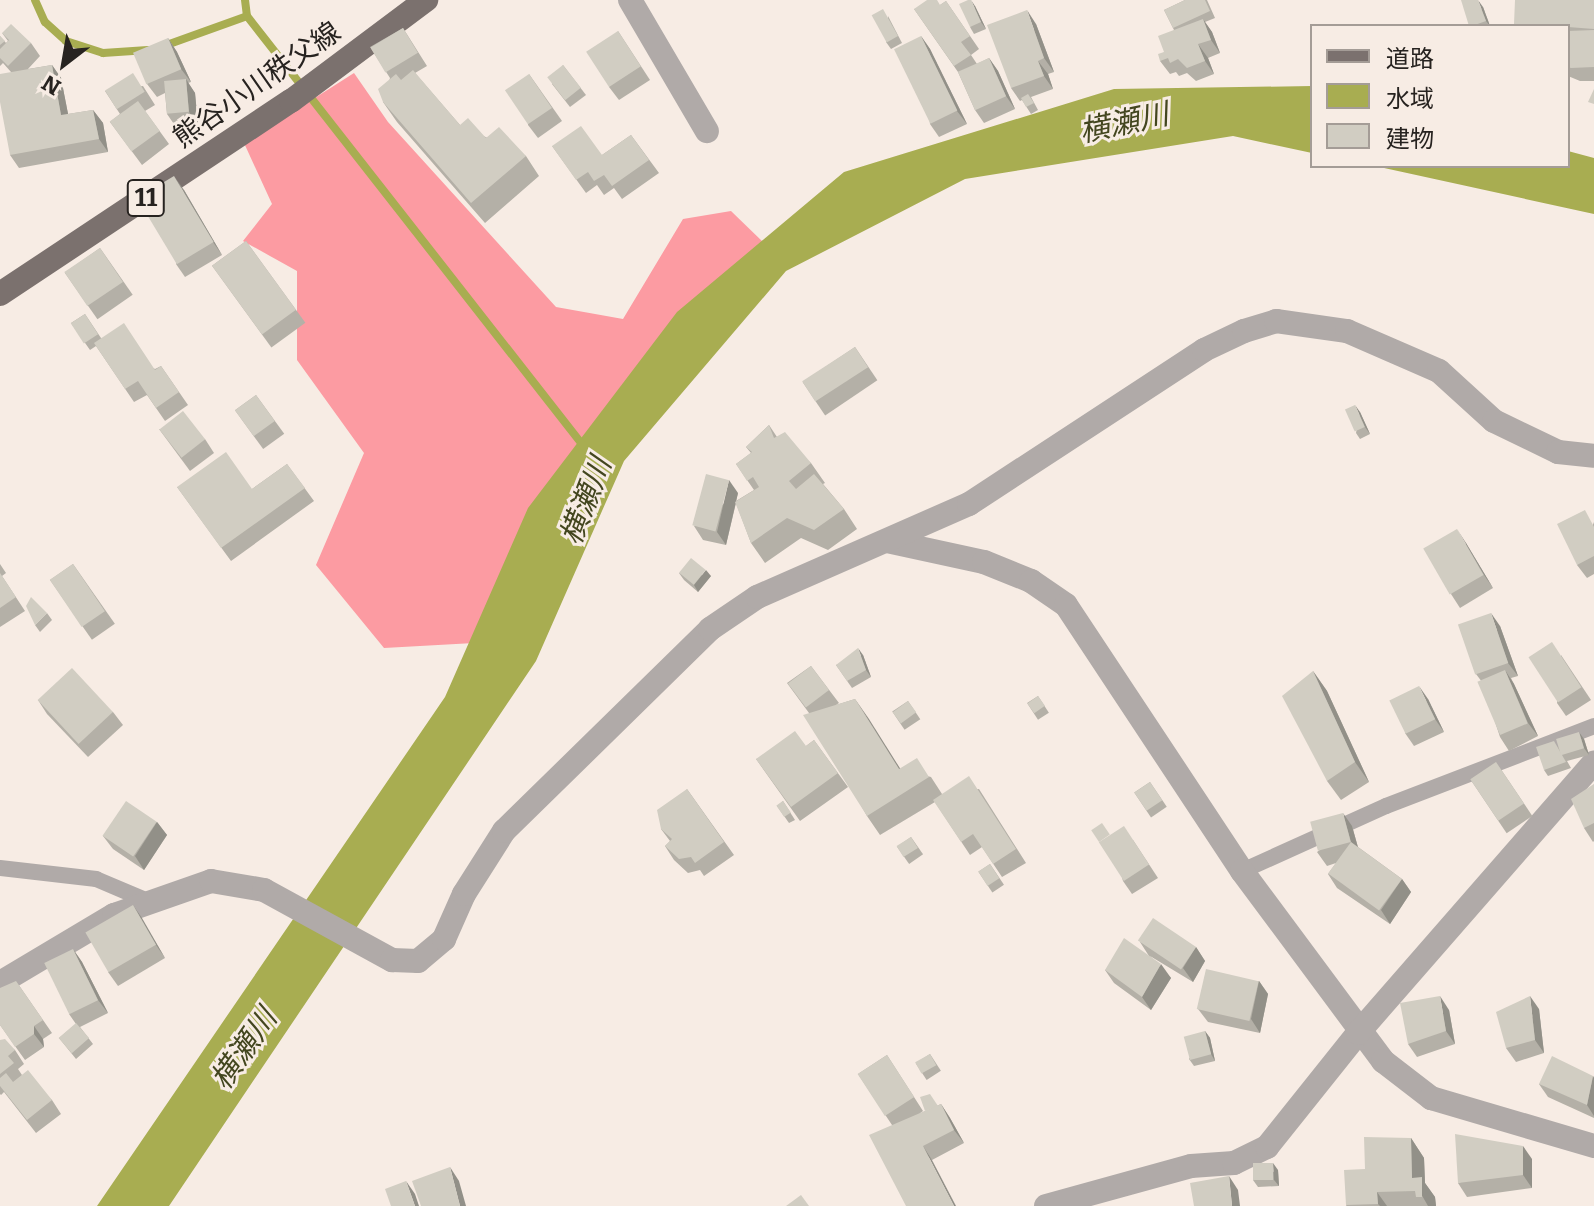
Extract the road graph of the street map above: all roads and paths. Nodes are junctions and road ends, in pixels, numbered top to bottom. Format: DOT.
graph roads {
  1 [pos="426,0"];
  2 [pos="630,0"];
  3 [pos="707,131"];
  4 [pos="0,294"];
  5 [pos="1594,456"];
  6 [pos="887,541"];
  7 [pos="1594,726"];
  8 [pos="1594,762"];
  9 [pos="0,868"];
  10 [pos="1242,871"];
  11 [pos="148,901"];
  12 [pos="0,983"];
  13 [pos="1358,1033"];
  14 [pos="1594,1146"];
  15 [pos="1046,1206"];
  1 -- 4 [label="main road, 熊谷小川秩父線 / 11"];
  2 -- 3 [label="street"];
  5 -- 6 [label="street"];
  6 -- 10 [label="street"];
  6 -- 11 [label="street"];
  7 -- 10 [label="lane"];
  8 -- 13 [label="street"];
  9 -- 11 [label="lane"];
  10 -- 13 [label="street"];
  11 -- 12 [label="street"];
  13 -- 14 [label="street"];
  13 -- 15 [label="street"];
}
